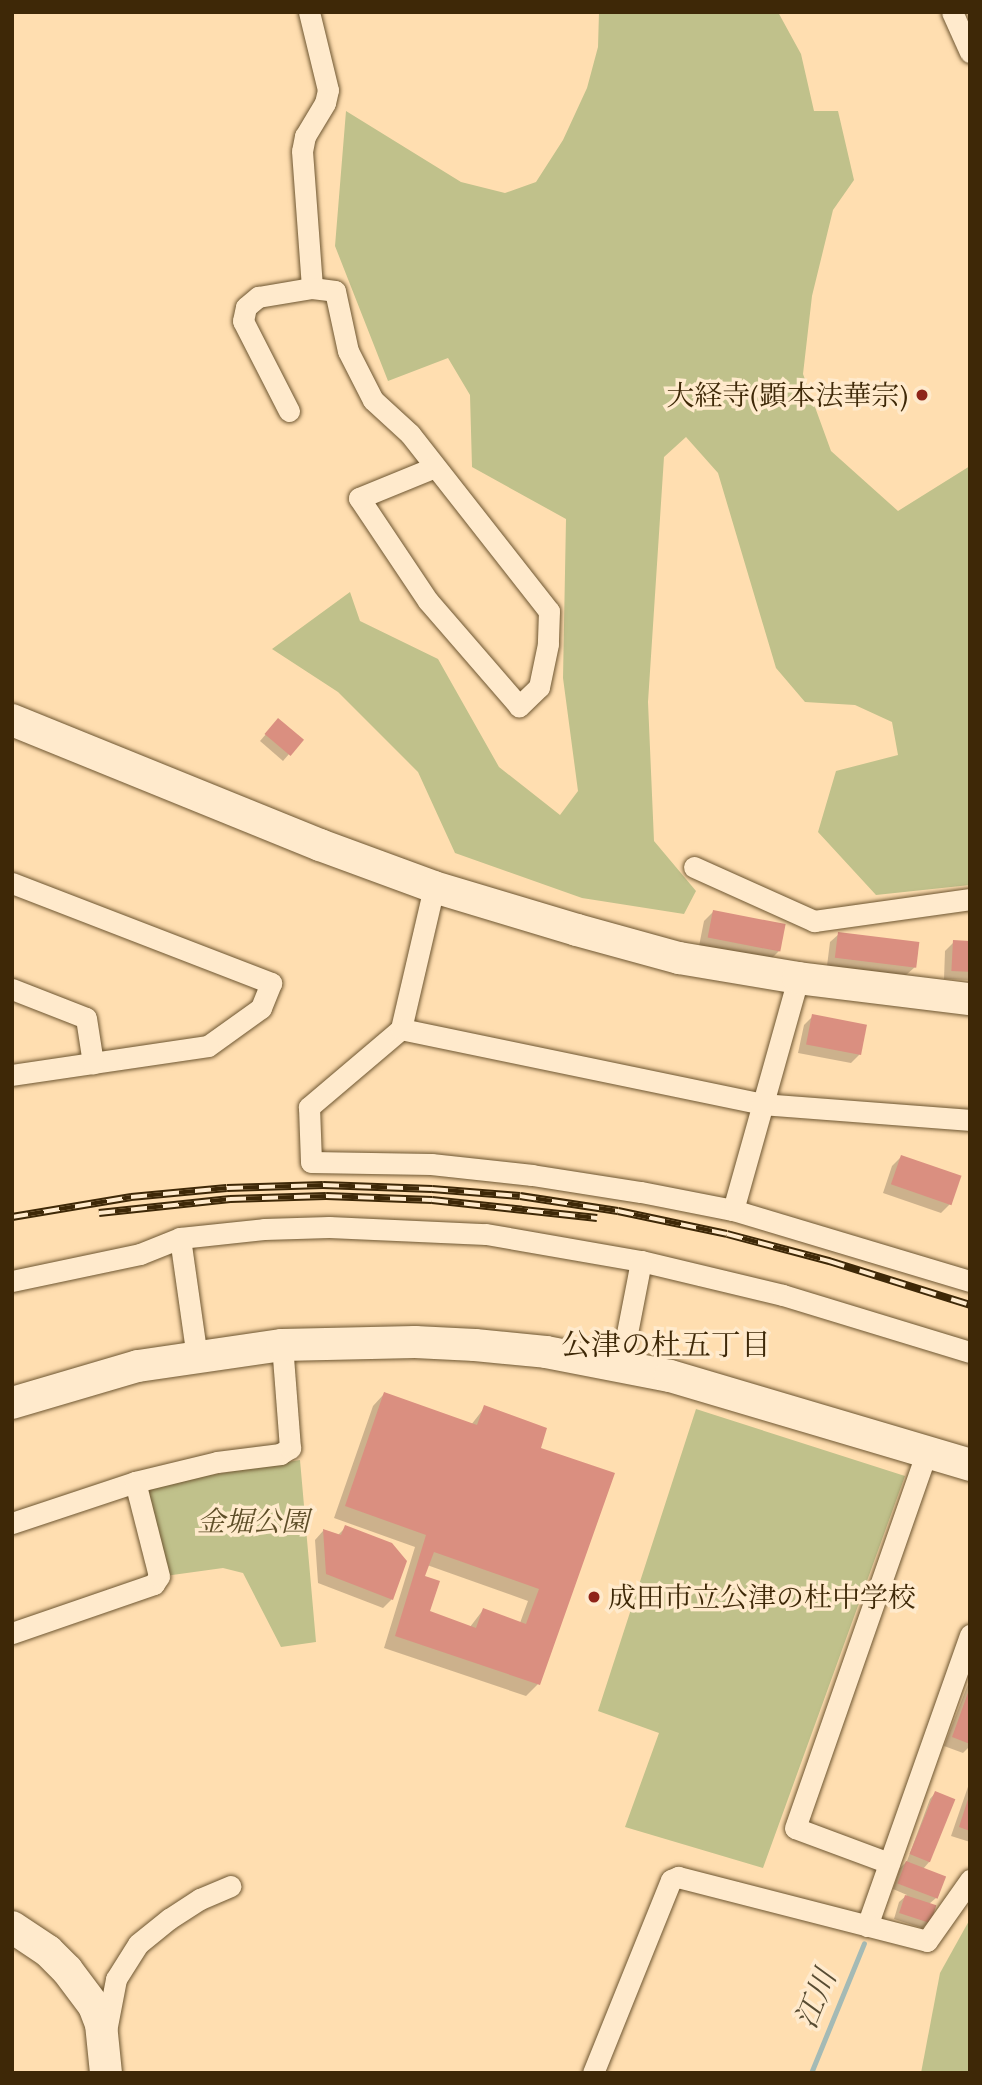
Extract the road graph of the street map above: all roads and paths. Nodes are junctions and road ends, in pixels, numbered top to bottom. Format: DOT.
graph roads {
  1 [pos="309,12"];
  2 [pos="952,12"];
  3 [pos="968,44"];
  4 [pos="312,288"];
  5 [pos="289,411"];
  6 [pos="435,467"];
  7 [pos="12,720"];
  8 [pos="694,867"];
  9 [pos="12,883"];
  10 [pos="434,887"];
  11 [pos="970,899"];
  12 [pos="798,978"];
  13 [pos="12,989"];
  14 [pos="970,999"];
  15 [pos="401,1029"];
  16 [pos="93,1063"];
  17 [pos="12,1074"];
  18 [pos="762,1104"];
  19 [pos="970,1120"];
  20 [pos="733,1210"];
  21 [pos="180,1238"];
  22 [pos="641,1261"];
  23 [pos="12,1281"];
  24 [pos="970,1281"];
  25 [pos="282,1345"];
  26 [pos="970,1352"];
  27 [pos="197,1357"];
  28 [pos="621,1364"];
  29 [pos="12,1403"];
  30 [pos="927,1452"];
  31 [pos="970,1465"];
  32 [pos="135,1482"];
  33 [pos="12,1523"];
  34 [pos="12,1633"];
  35 [pos="970,1635"];
  36 [pos="889,1863"];
  37 [pos="970,1880"];
  38 [pos="230,1886"];
  39 [pos="867,1926"];
  40 [pos="12,1927"];
  41 [pos="105,2058"];
  42 [pos="593,2073"];
  1 -- 4 [label="street"];
  2 -- 3 [label="street"];
  4 -- 5 [label="street"];
  4 -- 6 [label="street"];
  6 -- 6 [label="street"];
  7 -- 10 [label="street"];
  8 -- 11 [label="street"];
  9 -- 16 [label="street"];
  10 -- 12 [label="street"];
  10 -- 15 [label="street"];
  12 -- 14 [label="street"];
  12 -- 18 [label="street"];
  13 -- 16 [label="street"];
  15 -- 18 [label="street"];
  15 -- 20 [label="street"];
  16 -- 17 [label="street"];
  18 -- 19 [label="street"];
  18 -- 20 [label="street"];
  20 -- 24 [label="street"];
  21 -- 22 [label="street"];
  21 -- 23 [label="street"];
  21 -- 27 [label="street"];
  22 -- 26 [label="street"];
  22 -- 28 [label="street"];
  25 -- 27 [label="street"];
  25 -- 28 [label="street"];
  25 -- 32 [label="street"];
  27 -- 29 [label="street"];
  28 -- 30 [label="street"];
  30 -- 31 [label="street"];
  30 -- 36 [label="street"];
  32 -- 33 [label="street"];
  32 -- 34 [label="street"];
  35 -- 36 [label="street"];
  36 -- 39 [label="street"];
  37 -- 39 [label="street"];
  38 -- 41 [label="street"];
  39 -- 42 [label="street"];
  40 -- 41 [label="street"];
}
